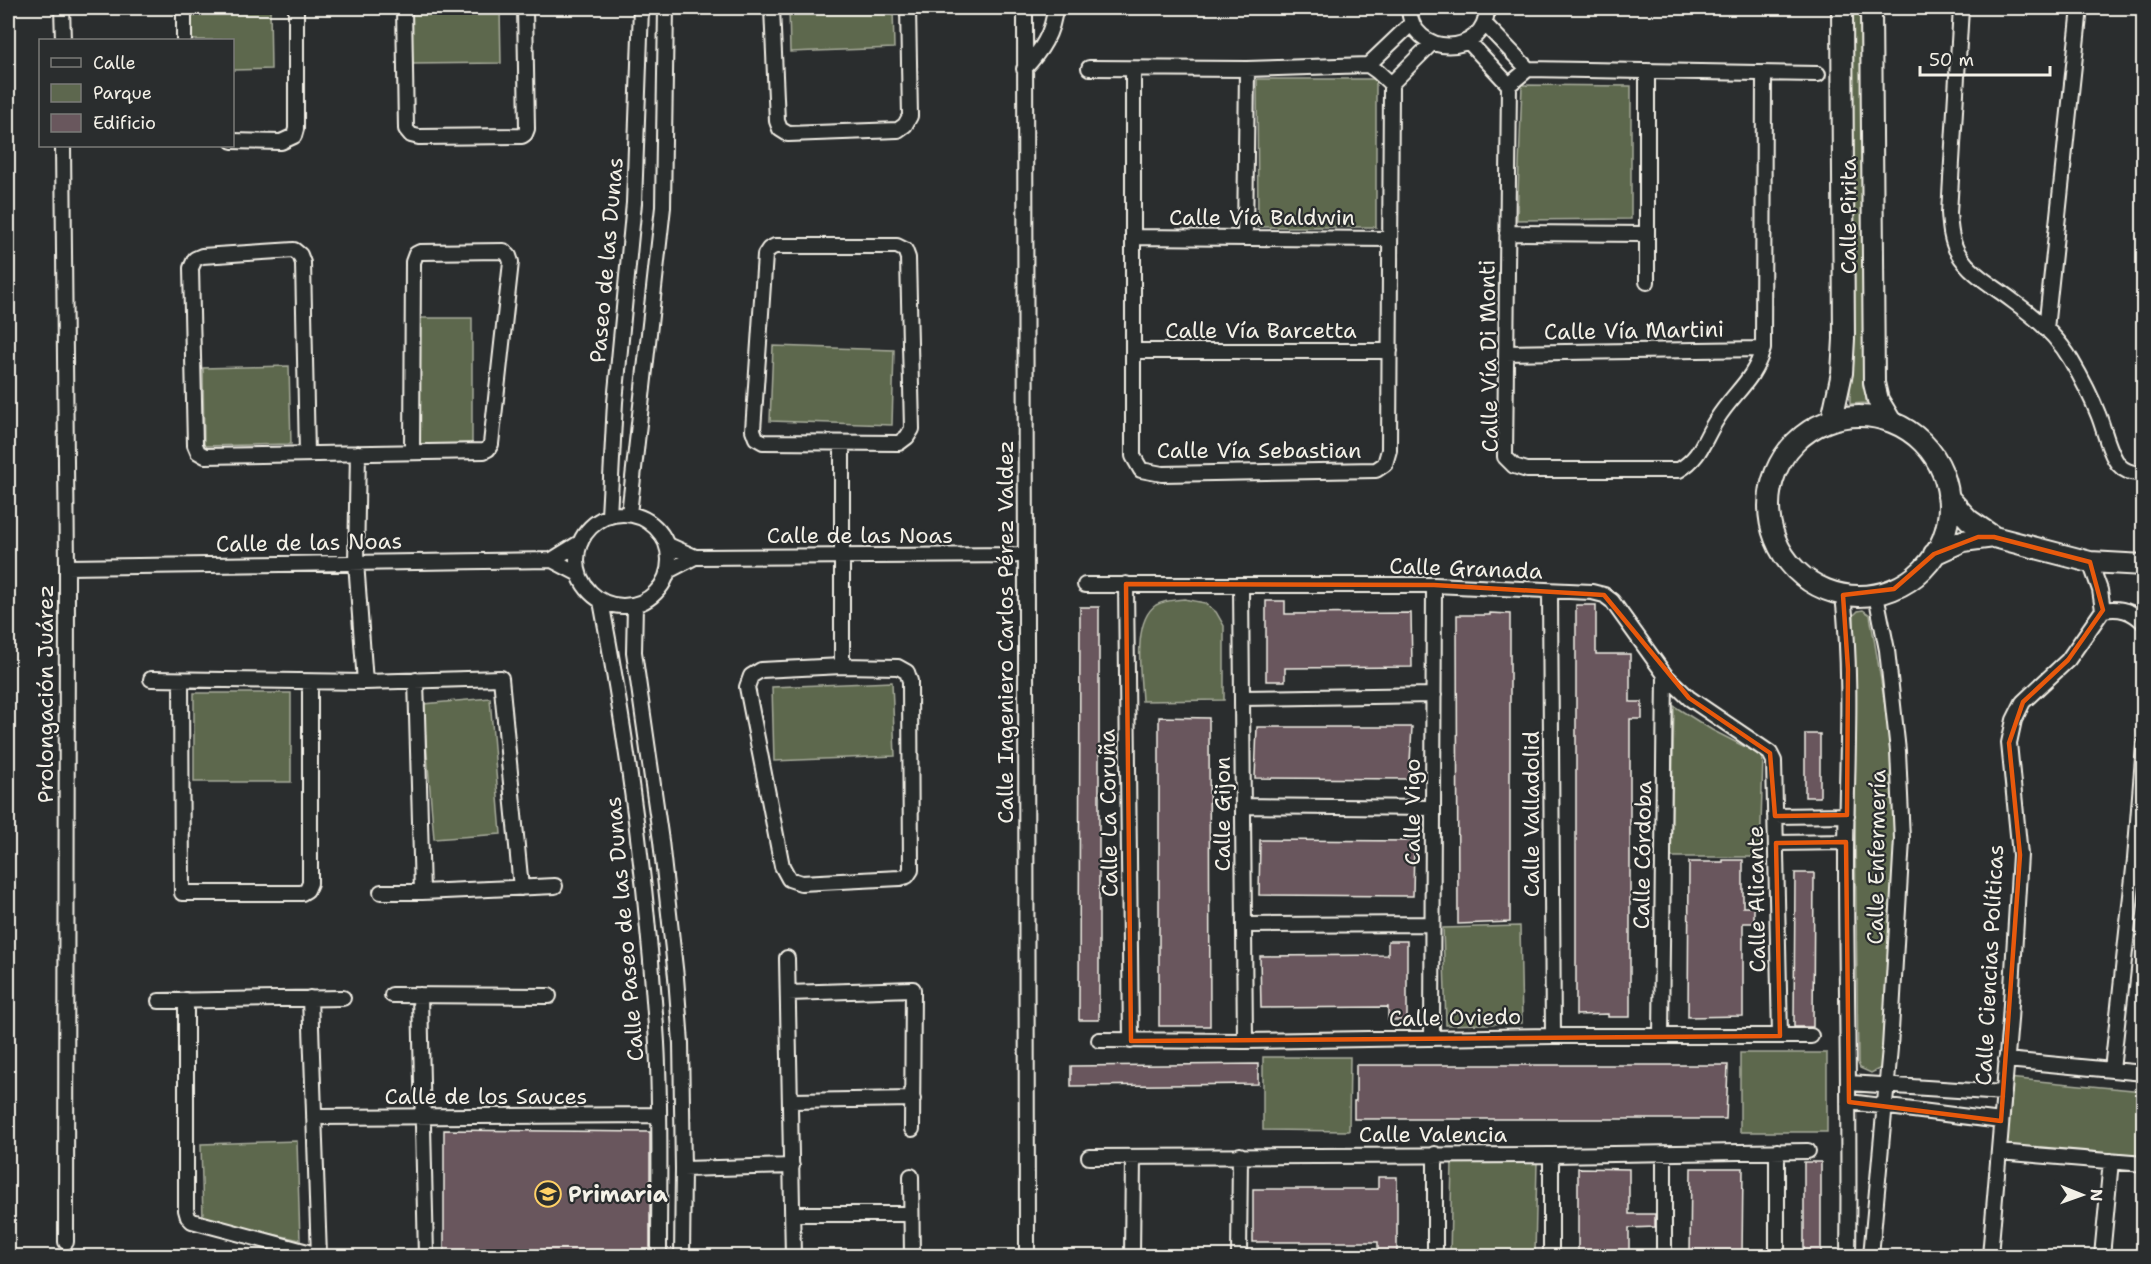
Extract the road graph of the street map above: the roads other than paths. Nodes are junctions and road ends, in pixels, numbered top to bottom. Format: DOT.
graph roads {
  1 [pos="62,8"];
  2 [pos="184,8"];
  3 [pos="296,8"];
  4 [pos="404,8"];
  5 [pos="525,8"];
  6 [pos="641,8"];
  7 [pos="666,8"];
  8 [pos="772,8"];
  9 [pos="908,8"];
  10 [pos="1025,8"];
  11 [pos="1055,8"];
  12 [pos="1409,8"];
  13 [pos="1487,8"];
  14 [pos="1842,8"];
  15 [pos="1871,8"];
  16 [pos="1961,8"];
  17 [pos="2080,8"];
  18 [pos="1412,23"];
  19 [pos="1484,23"];
  20 [pos="63,39"];
  21 [pos="184,39"];
  22 [pos="1468,41"];
  23 [pos="1432,43"];
  24 [pos="1368,65"];
  25 [pos="1089,68"];
  26 [pos="1024,69"];
  27 [pos="1133,69"];
  28 [pos="1246,69"];
  29 [pos="1528,69"];
  30 [pos="1647,71"];
  31 [pos="1764,73"];
  32 [pos="1818,74"];
  33 [pos="1391,84"];
  34 [pos="1509,85"];
  35 [pos="234,141"];
  36 [pos="63,147"];
  37 [pos="1507,232"];
  38 [pos="1647,234"];
  39 [pos="1133,237"];
  40 [pos="1245,238"];
  41 [pos="1390,239"];
  42 [pos="1647,282"];
  43 [pos="2046,329"];
  44 [pos="1763,349"];
  45 [pos="1133,351"];
  46 [pos="1390,351"];
  47 [pos="1506,353"];
  48 [pos="1832,418"];
  49 [pos="1890,420"];
  50 [pos="842,443"];
  51 [pos="412,452"];
  52 [pos="358,453"];
  53 [pos="307,454"];
  54 [pos="2144,473"];
  55 [pos="1948,497"];
  56 [pos="629,514"];
  57 [pos="609,516"];
  58 [pos="1994,537"];
  59 [pos="581,542"];
  60 [pos="668,545"];
  61 [pos="1935,554"];
  62 [pos="1026,555"];
  63 [pos="843,556"];
  64 [pos="694,557"];
  65 [pos="552,560"];
  66 [pos="356,562"];
  67 [pos="2090,562"];
  68 [pos="2144,565"];
  69 [pos="67,567"];
  70 [pos="668,572"];
  71 [pos="579,574"];
  72 [pos="1126,584"];
  73 [pos="1085,585"];
  74 [pos="1434,585"];
  75 [pos="1241,586"];
  76 [pos="1550,592"];
  77 [pos="1842,595"];
  78 [pos="1876,595"];
  79 [pos="601,601"];
  80 [pos="635,605"];
  81 [pos="2103,610"];
  82 [pos="2144,623"];
  83 [pos="842,666"];
  84 [pos="1665,675"];
  85 [pos="151,679"];
  86 [pos="181,680"];
  87 [pos="416,680"];
  88 [pos="310,682"];
  89 [pos="365,682"];
  90 [pos="1434,695"];
  91 [pos="1242,698"];
  92 [pos="2144,745"];
  93 [pos="1774,761"];
  94 [pos="1243,806"];
  95 [pos="1433,808"];
  96 [pos="1846,815"];
  97 [pos="1775,816"];
  98 [pos="1846,842"];
  99 [pos="1776,843"];
  100 [pos="555,886"];
  101 [pos="521,888"];
  102 [pos="381,892"];
  103 [pos="422,892"];
  104 [pos="1432,924"];
  105 [pos="1244,925"];
  106 [pos="787,958"];
  107 [pos="788,993"];
  108 [pos="392,995"];
  109 [pos="420,995"];
  110 [pos="549,996"];
  111 [pos="310,998"];
  112 [pos="343,998"];
  113 [pos="159,1000"];
  114 [pos="186,1000"];
  115 [pos="1553,1036"];
  116 [pos="1661,1036"];
  117 [pos="1780,1036"];
  118 [pos="1811,1036"];
  119 [pos="1432,1038"];
  120 [pos="1099,1040"];
  121 [pos="1131,1041"];
  122 [pos="1245,1041"];
  123 [pos="681,1043"];
  124 [pos="657,1045"];
  125 [pos="2006,1060"];
  126 [pos="2112,1070"];
  127 [pos="2144,1073"];
  128 [pos="1849,1083"];
  129 [pos="1887,1085"];
  130 [pos="2004,1093"];
  131 [pos="913,1099"];
  132 [pos="791,1101"];
  133 [pos="1849,1102"];
  134 [pos="1885,1107"];
  135 [pos="659,1115"];
  136 [pos="314,1118"];
  137 [pos="422,1118"];
  138 [pos="2001,1121"];
  139 [pos="912,1129"];
  140 [pos="1777,1151"];
  141 [pos="1808,1151"];
  142 [pos="1999,1152"];
  143 [pos="1435,1154"];
  144 [pos="1665,1154"];
  145 [pos="1239,1155"];
  146 [pos="1551,1155"];
  147 [pos="1089,1157"];
  148 [pos="1133,1157"];
  149 [pos="2111,1161"];
  150 [pos="2144,1164"];
  151 [pos="792,1166"];
  152 [pos="683,1170"];
  153 [pos="911,1176"];
  154 [pos="792,1214"];
  155 [pos="911,1214"];
  156 [pos="66,1242"];
  157 [pos="319,1256"];
  158 [pos="426,1257"];
  159 [pos="659,1257"];
  160 [pos="682,1257"];
  161 [pos="793,1257"];
  162 [pos="912,1257"];
  163 [pos="1027,1257"];
  164 [pos="1132,1257"];
  165 [pos="1239,1257"];
  166 [pos="1435,1257"];
  167 [pos="1551,1257"];
  168 [pos="1664,1257"];
  169 [pos="1776,1257"];
  170 [pos="1848,1257"];
  171 [pos="1871,1257"];
  172 [pos="1990,1257"];
  173 [pos="2102,1257"];
  1 -- 20 [label="street"];
  2 -- 21 [label="street"];
  3 -- 35 [label="street"];
  4 -- 5 [label="street"];
  6 -- 57 [label="street, Paseo de las Dunas"];
  7 -- 56 [label="street"];
  8 -- 9 [label="street"];
  10 -- 26 [label="street, Calle Ingeniero Carlos Pérez Valdez"];
  11 -- 26 [label="street"];
  12 -- 18 [label="street"];
  13 -- 19 [label="street"];
  14 -- 48 [label="street, Calle Pirita"];
  15 -- 49 [label="street, Calle Pirita"];
  16 -- 43 [label="street"];
  17 -- 43 [label="street"];
  18 -- 23 [label="street"];
  18 -- 24 [label="street"];
  19 -- 22 [label="street"];
  19 -- 29 [label="street"];
  22 -- 23 [label="street"];
  22 -- 34 [label="street"];
  23 -- 33 [label="street"];
  24 -- 28 [label="street"];
  24 -- 33 [label="street"];
  25 -- 27 [label="street"];
  26 -- 62 [label="street, Calle Ingeniero Carlos Pérez Valdez"];
  27 -- 28 [label="street"];
  27 -- 39 [label="street, Calle Vía Sebastian"];
  28 -- 40 [label="street"];
  29 -- 30 [label="street"];
  29 -- 34 [label="street"];
  30 -- 31 [label="street"];
  30 -- 38 [label="street"];
  31 -- 32 [label="street"];
  31 -- 44 [label="street, Calle Vía Di Monti"];
  33 -- 41 [label="street, Calle Vía Sebastian"];
  34 -- 37 [label="street, Calle Vía Di Monti"];
  36 -- 69 [label="street, Prolongación Juárez"];
  37 -- 38 [label="street"];
  37 -- 47 [label="street, Calle Vía Di Monti"];
  38 -- 42 [label="street"];
  39 -- 40 [label="street, Calle Vía Baldwin"];
  39 -- 45 [label="street, Calle Vía Sebastian"];
  40 -- 41 [label="street, Calle Vía Baldwin"];
  41 -- 46 [label="street, Calle Vía Sebastian"];
  43 -- 54 [label="street"];
  44 -- 47 [label="street, Calle Vía Martini"];
  44 -- 47 [label="street, Calle Vía Di Monti"];
  45 -- 46 [label="street, Calle Vía Barcetta"];
  45 -- 46 [label="street, Calle Vía Sebastian"];
  48 -- 49 [label="street"];
  48 -- 77 [label="street"];
  49 -- 55 [label="street"];
  50 -- 50 [label="street"];
  50 -- 63 [label="street"];
  51 -- 51 [label="street"];
  51 -- 52 [label="street"];
  52 -- 53 [label="street"];
  52 -- 66 [label="street"];
  53 -- 53 [label="street"];
  55 -- 58 [label="street"];
  55 -- 61 [label="street"];
  56 -- 57 [label="street"];
  56 -- 60 [label="street"];
  57 -- 59 [label="street"];
  58 -- 61 [label="street"];
  58 -- 67 [label="street"];
  59 -- 65 [label="street"];
  59 -- 71 [label="street"];
  60 -- 64 [label="street, Calle de las Noas"];
  60 -- 70 [label="street"];
  61 -- 78 [label="street"];
  62 -- 63 [label="street, Calle de las Noas"];
  62 -- 163 [label="street, Calle Ingeniero Carlos Pérez Valdez"];
  63 -- 64 [label="street, Calle de las Noas"];
  63 -- 83 [label="street"];
  64 -- 70 [label="street, Calle de las Noas"];
  65 -- 66 [label="street, Calle de las Noas"];
  65 -- 71 [label="street, Calle de las Noas"];
  66 -- 69 [label="street, Calle de las Noas"];
  66 -- 89 [label="street"];
  67 -- 68 [label="street"];
  67 -- 81 [label="street"];
  69 -- 156 [label="street, Prolongación Juárez"];
  70 -- 80 [label="street"];
  71 -- 79 [label="street"];
  72 -- 73 [label="street, Calle Granada"];
  72 -- 75 [label="street, Calle Granada"];
  72 -- 121 [label="street, Calle La Coruña"];
  74 -- 75 [label="street, Calle Granada"];
  74 -- 76 [label="street, Calle Granada"];
  74 -- 90 [label="street, Calle Vigo"];
  75 -- 91 [label="street, Calle Gijon"];
  76 -- 84 [label="street, Calle Granada"];
  76 -- 115 [label="street, Calle Valladolid"];
  77 -- 78 [label="street"];
  77 -- 96 [label="street, Calle Enfermería"];
  78 -- 129 [label="street, Calle Enfermería"];
  79 -- 80 [label="street"];
  79 -- 124 [label="street, Calle Paseo de las Dunas"];
  80 -- 123 [label="street, Calle Paseo de las Dunas"];
  81 -- 82 [label="street"];
  81 -- 125 [label="street, Calle Ciencias Políticas"];
  83 -- 83 [label="street"];
  84 -- 93 [label="street, Calle Granada"];
  84 -- 116 [label="street, Calle Córdoba"];
  85 -- 86 [label="street"];
  86 -- 88 [label="street"];
  86 -- 88 [label="street"];
  87 -- 89 [label="street"];
  87 -- 101 [label="street"];
  87 -- 103 [label="street"];
  88 -- 89 [label="street"];
  90 -- 91 [label="street"];
  90 -- 95 [label="street, Calle Vigo"];
  91 -- 94 [label="street, Calle Gijon"];
  92 -- 126 [label="street"];
  93 -- 97 [label="street, Calle Alicante"];
  94 -- 95 [label="street"];
  94 -- 105 [label="street, Calle Gijon"];
  95 -- 104 [label="street, Calle Vigo"];
  96 -- 97 [label="street"];
  96 -- 98 [label="street, Calle Enfermería"];
  97 -- 99 [label="street, Calle Alicante"];
  98 -- 99 [label="street"];
  98 -- 128 [label="street, Calle Enfermería"];
  99 -- 117 [label="street, Calle Alicante"];
  100 -- 101 [label="street"];
  101 -- 103 [label="street"];
  102 -- 103 [label="street"];
  104 -- 105 [label="street"];
  104 -- 119 [label="street, Calle Vigo"];
  105 -- 122 [label="street, Calle Gijon"];
  106 -- 107 [label="street"];
  107 -- 131 [label="street"];
  107 -- 132 [label="street"];
  108 -- 109 [label="street"];
  109 -- 110 [label="street"];
  109 -- 137 [label="street"];
  111 -- 112 [label="street"];
  111 -- 114 [label="street"];
  111 -- 136 [label="street"];
  113 -- 114 [label="street"];
  114 -- 157 [label="street"];
  115 -- 116 [label="street, Calle Oviedo"];
  115 -- 119 [label="street, Calle Oviedo"];
  116 -- 117 [label="street, Calle Oviedo"];
  117 -- 118 [label="street, Calle Oviedo"];
  119 -- 122 [label="street, Calle Oviedo"];
  120 -- 121 [label="street, Calle Oviedo"];
  121 -- 122 [label="street, Calle Oviedo"];
  123 -- 124 [label="street"];
  123 -- 152 [label="street, Calle Paseo de las Dunas"];
  124 -- 135 [label="street, Calle Paseo de las Dunas"];
  125 -- 126 [label="street"];
  125 -- 130 [label="street, Calle Ciencias Políticas"];
  126 -- 127 [label="street"];
  128 -- 129 [label="street"];
  128 -- 133 [label="street, Calle Enfermería"];
  129 -- 130 [label="street"];
  129 -- 134 [label="street, Calle Enfermería"];
  130 -- 138 [label="street, Calle Ciencias Políticas"];
  131 -- 132 [label="street"];
  131 -- 139 [label="street"];
  132 -- 151 [label="street"];
  133 -- 134 [label="street"];
  133 -- 170 [label="street, Calle Enfermería"];
  134 -- 138 [label="street"];
  134 -- 171 [label="street, Calle Enfermería"];
  135 -- 137 [label="street, Calle de los Sauces"];
  135 -- 159 [label="street, Calle Paseo de las Dunas"];
  136 -- 137 [label="street, Calle de los Sauces"];
  136 -- 157 [label="street"];
  137 -- 158 [label="street"];
  138 -- 142 [label="street, Calle Ciencias Políticas"];
  140 -- 141 [label="street, Calle Valencia"];
  140 -- 144 [label="street, Calle Valencia"];
  140 -- 169 [label="street"];
  142 -- 149 [label="street"];
  142 -- 172 [label="street, Calle Ciencias Políticas"];
  143 -- 145 [label="street, Calle Valencia"];
  143 -- 146 [label="street, Calle Valencia"];
  143 -- 166 [label="street"];
  144 -- 146 [label="street, Calle Valencia"];
  144 -- 168 [label="street"];
  145 -- 148 [label="street, Calle Valencia"];
  145 -- 165 [label="street"];
  146 -- 167 [label="street"];
  147 -- 148 [label="street, Calle Valencia"];
  148 -- 164 [label="street"];
  149 -- 150 [label="street"];
  149 -- 173 [label="street"];
  151 -- 152 [label="street"];
  151 -- 154 [label="street"];
  152 -- 160 [label="street, Calle Paseo de las Dunas"];
  153 -- 155 [label="street"];
  154 -- 155 [label="street"];
  154 -- 161 [label="street"];
  155 -- 162 [label="street"];
}
